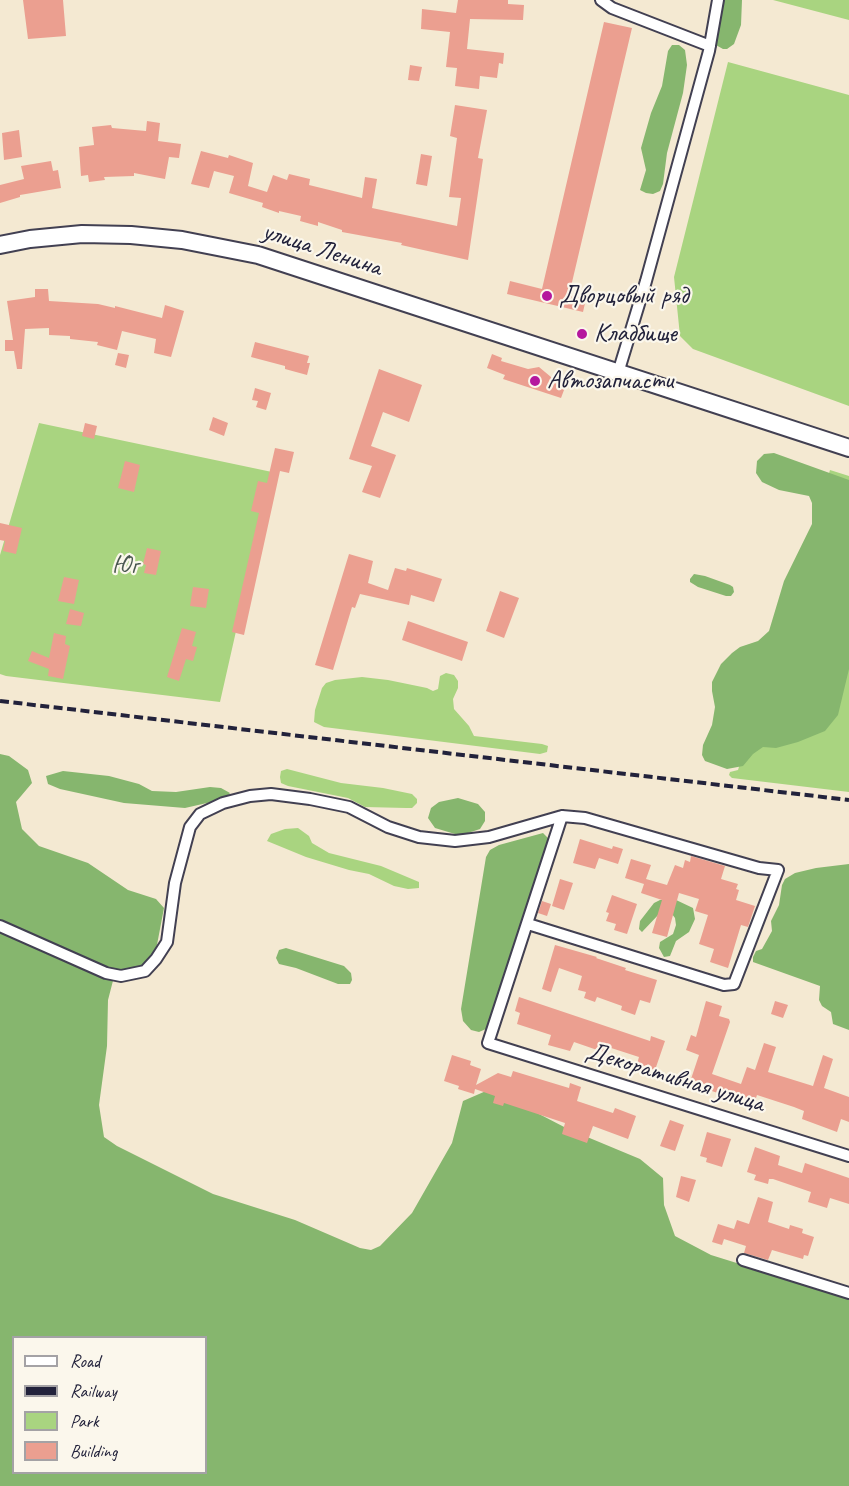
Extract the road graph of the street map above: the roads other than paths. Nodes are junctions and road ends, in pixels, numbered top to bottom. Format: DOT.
graph roads {
  1 [pos="601,0"];
  2 [pos="718,0"];
  3 [pos="710,46"];
  4 [pos="0,245"];
  5 [pos="618,373"];
  6 [pos="849,448"];
  7 [pos="562,816"];
  8 [pos="528,924"];
  9 [pos="0,926"];
  10 [pos="849,1156"];
  11 [pos="743,1260"];
  12 [pos="849,1293"];
  1 -- 3 [label="street"];
  2 -- 3 [label="street"];
  3 -- 5 [label="street"];
  4 -- 5 [label="main road, улица Ленина"];
  5 -- 6 [label="main road, улица Ленина"];
  7 -- 8 [label="street"];
  7 -- 8 [label="street"];
  7 -- 9 [label="street"];
  8 -- 10 [label="street, Декоративная улица"];
  11 -- 12 [label="street"];
}
